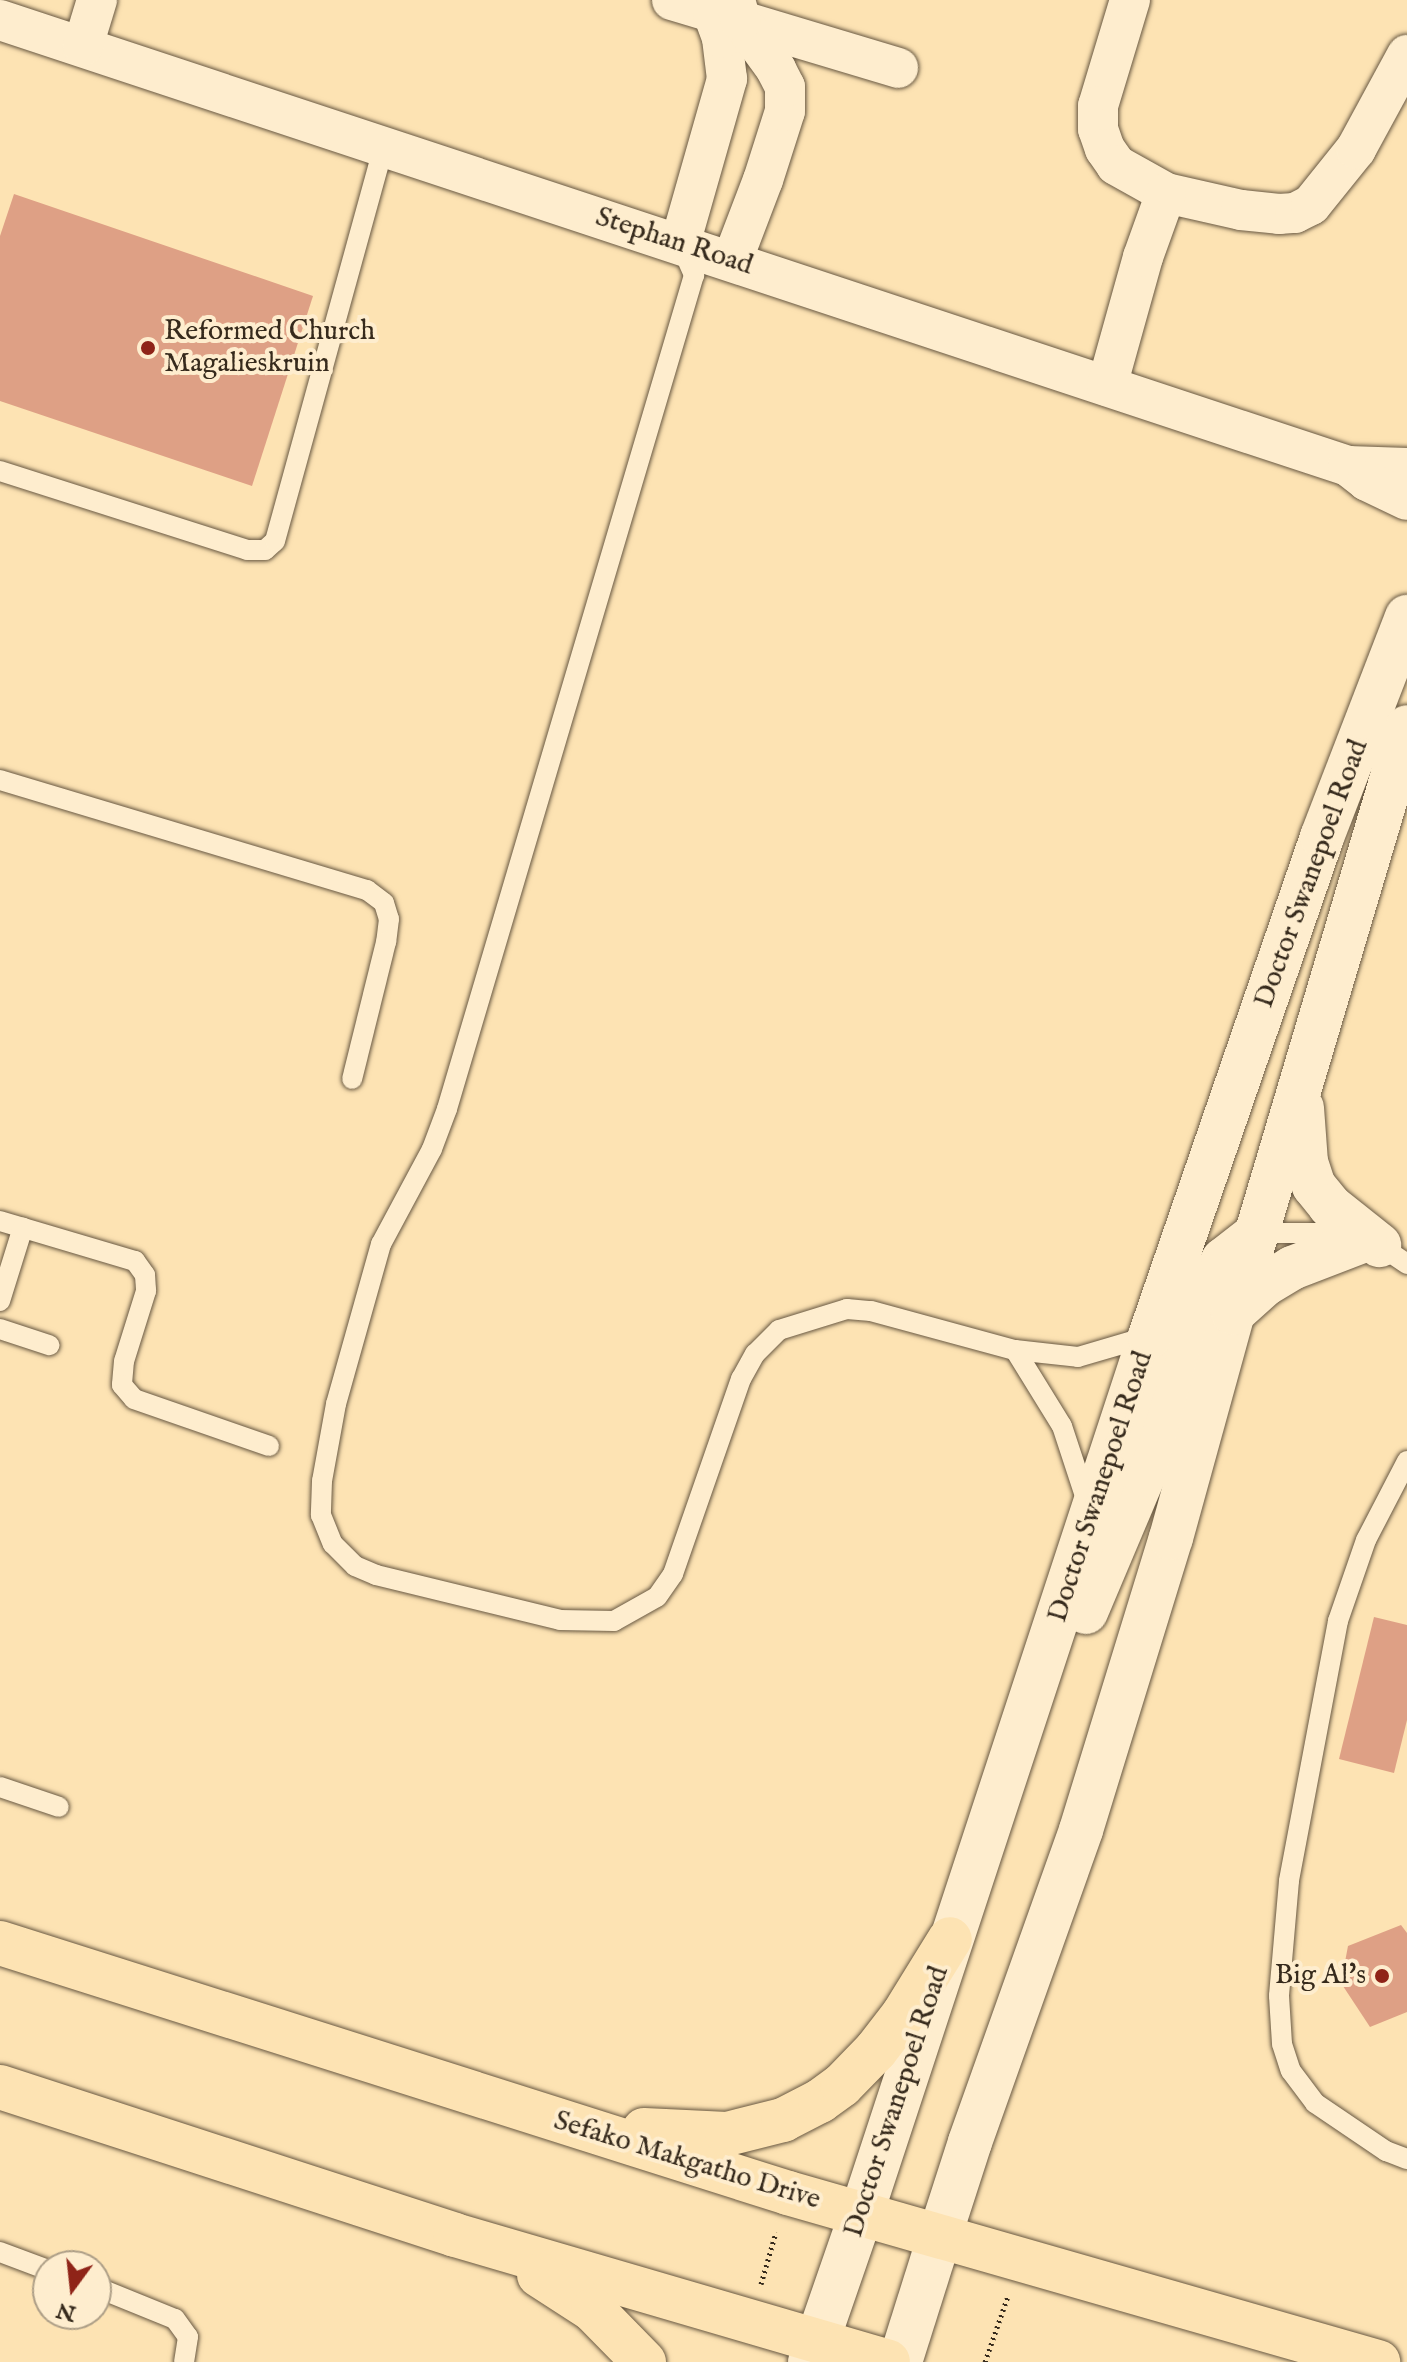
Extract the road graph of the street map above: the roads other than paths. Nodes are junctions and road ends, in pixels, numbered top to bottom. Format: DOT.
graph roads {
  1 [pos="97,0"];
  2 [pos="672,0"];
  3 [pos="1130,0"];
  4 [pos="727,9"];
  5 [pos="0,20"];
  6 [pos="83,46"];
  7 [pos="1407,55"];
  8 [pos="898,68"];
  9 [pos="384,146"];
  10 [pos="1166,193"];
  11 [pos="687,260"];
  12 [pos="732,261"];
  13 [pos="1107,386"];
  14 [pos="1348,466"];
  15 [pos="1407,468"];
  16 [pos="0,471"];
  17 [pos="1407,500"];
  18 [pos="1407,617"];
  19 [pos="1407,727"];
  20 [pos="0,780"];
  21 [pos="1301,1078"];
  22 [pos="352,1079"];
  23 [pos="0,1221"];
  24 [pos="23,1227"];
  25 [pos="1258,1233"];
  26 [pos="1384,1250"];
  27 [pos="0,1301"];
  28 [pos="1233,1313"];
  29 [pos="0,1329"];
  30 [pos="1150,1336"];
  31 [pos="49,1345"];
  32 [pos="1015,1350"];
  33 [pos="269,1446"];
  34 [pos="1407,1461"];
  35 [pos="1092,1516"];
  36 [pos="1017,1750"];
  37 [pos="0,1787"];
  38 [pos="59,1807"];
  39 [pos="950,1939"];
  40 [pos="0,1943"];
  41 [pos="0,2087"];
  42 [pos="515,2108"];
  43 [pos="1407,2159"];
  44 [pos="861,2215"];
  45 [pos="455,2235"];
  46 [pos="939,2238"];
  47 [pos="0,2252"];
  48 [pos="32,2264"];
  49 [pos="112,2293"];
  50 [pos="813,2352"];
  51 [pos="184,2362"];
  52 [pos="644,2362"];
  53 [pos="888,2362"];
  54 [pos="900,2362"];
  55 [pos="1378,2362"];
  1 -- 6 [label="street"];
  2 -- 4 [label="street"];
  3 -- 10 [label="street"];
  4 -- 8 [label="street"];
  4 -- 11 [label="street"];
  4 -- 12 [label="street"];
  5 -- 6 [label="street, Stephan Road"];
  6 -- 9 [label="street, Stephan Road"];
  7 -- 10 [label="street"];
  9 -- 11 [label="street, Stephan Road"];
  9 -- 16 [label="lane"];
  10 -- 13 [label="street"];
  11 -- 12 [label="street, Stephan Road"];
  11 -- 32 [label="lane"];
  12 -- 13 [label="street, Stephan Road"];
  13 -- 14 [label="street, Stephan Road"];
  14 -- 15 [label="street, Stephan Road"];
  14 -- 17 [label="street, Stephan Road"];
  18 -- 30 [label="street, Doctor Swanepoel Road"];
  19 -- 21 [label="street, Doctor Swanepoel Road"];
  20 -- 22 [label="lane"];
  21 -- 25 [label="street, Doctor Swanepoel Road"];
  21 -- 26 [label="street"];
  23 -- 24 [label="lane"];
  24 -- 27 [label="lane"];
  24 -- 33 [label="lane"];
  25 -- 26 [label="lane"];
  25 -- 28 [label="street, Doctor Swanepoel Road"];
  25 -- 36 [label="street"];
  26 -- 28 [label="street"];
  28 -- 46 [label="street, Doctor Swanepoel Road"];
  29 -- 31 [label="lane"];
  30 -- 32 [label="lane"];
  30 -- 35 [label="street, Doctor Swanepoel Road"];
  32 -- 35 [label="lane"];
  34 -- 43 [label="lane"];
  35 -- 36 [label="street, Doctor Swanepoel Road"];
  36 -- 39 [label="street, Doctor Swanepoel Road"];
  37 -- 38 [label="lane"];
  39 -- 42 [label="main road"];
  39 -- 44 [label="street, Doctor Swanepoel Road"];
  40 -- 42 [label="main road, Sefako Makgatho Drive"];
  41 -- 45 [label="main road"];
  42 -- 44 [label="main road, Sefako Makgatho Drive"];
  44 -- 46 [label="main road, Sefako Makgatho Drive"];
  44 -- 50 [label="street, Doctor Swanepoel Road"];
  45 -- 50 [label="main road"];
  45 -- 52 [label="main road"];
  46 -- 54 [label="street, Doctor Swanepoel Road"];
  46 -- 55 [label="main road, Sefako Makgatho Drive"];
  47 -- 48 [label="lane"];
  49 -- 51 [label="lane"];
  50 -- 53 [label="main road"];
}
